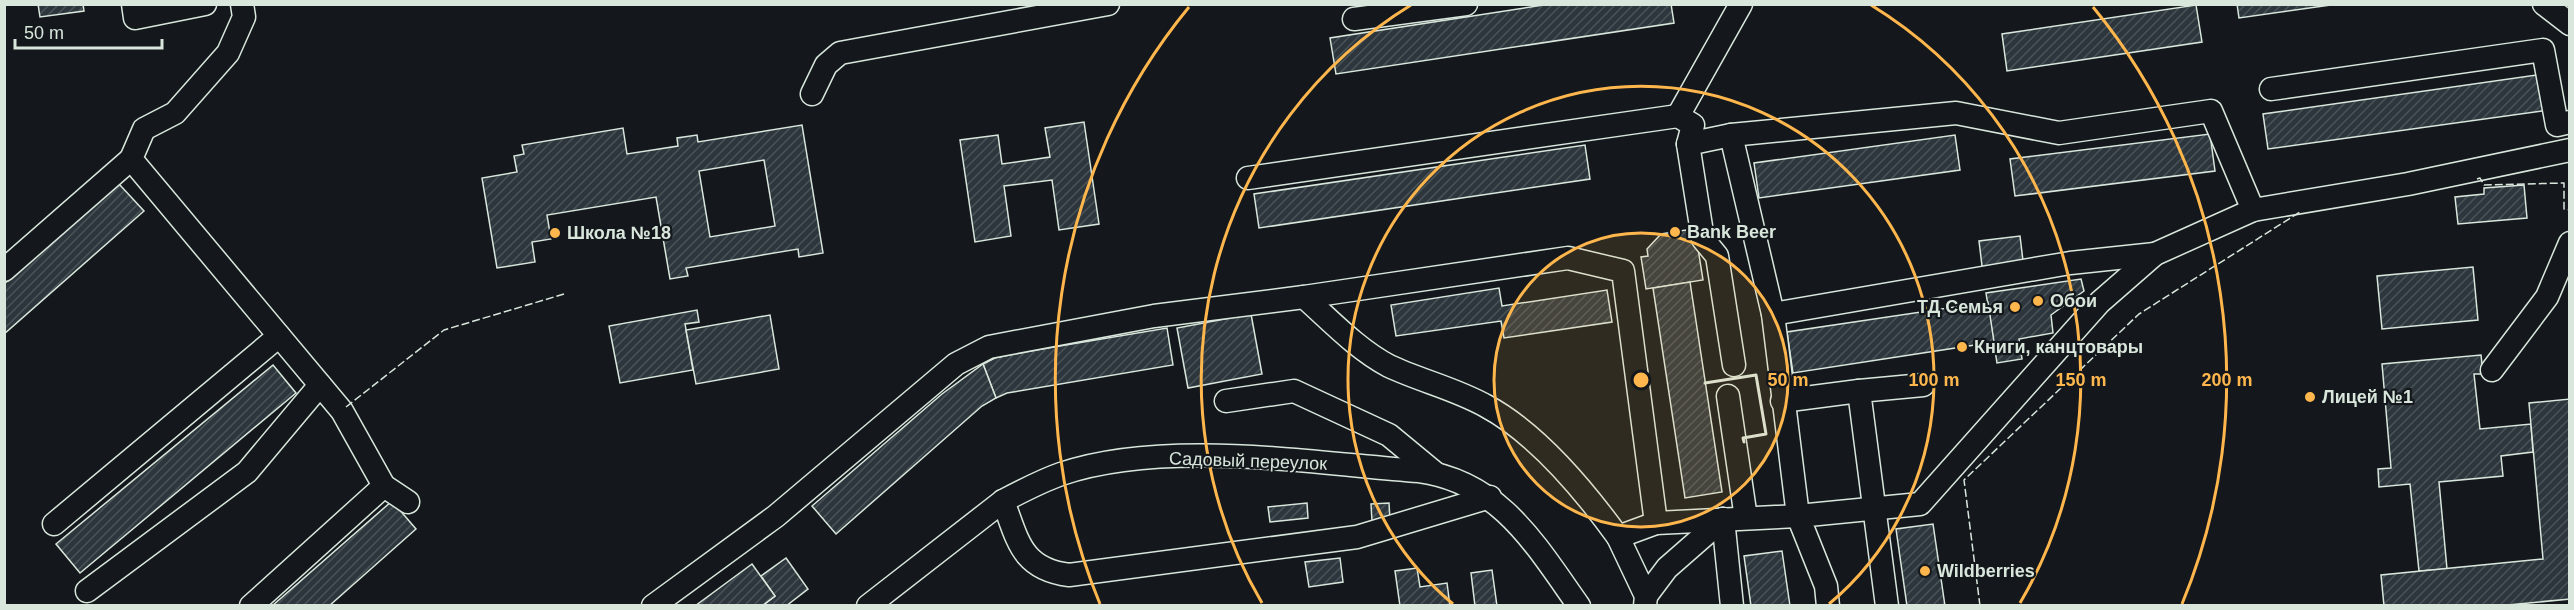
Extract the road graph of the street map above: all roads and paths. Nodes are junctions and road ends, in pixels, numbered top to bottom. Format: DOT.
graph roads {
  1 [pos="133,4"];
  2 [pos="205,4"];
  3 [pos="242,4"];
  4 [pos="1108,4"];
  5 [pos="1466,4"];
  6 [pos="1741,4"];
  7 [pos="2544,4"];
  8 [pos="2567,4"];
  9 [pos="2570,16"];
  10 [pos="1354,19"];
  11 [pos="2570,24"];
  12 [pos="2271,89"];
  13 [pos="812,94"];
  14 [pos="1678,116"];
  15 [pos="2570,122"];
  16 [pos="1731,135"];
  17 [pos="1688,144"];
  18 [pos="2570,150"];
  19 [pos="131,159"];
  20 [pos="1248,178"];
  21 [pos="2253,210"];
  22 [pos="2570,243"];
  23 [pos="2155,254"];
  24 [pos="4,270"];
  25 [pos="1304,297"];
  26 [pos="1773,314"];
  27 [pos="279,336"];
  28 [pos="1734,365"];
  29 [pos="2492,370"];
  30 [pos="320,385"];
  31 [pos="1923,385"];
  32 [pos="1859,391"];
  33 [pos="1728,396"];
  34 [pos="1226,401"];
  35 [pos="1782,401"];
  36 [pos="1435,473"];
  37 [pos="384,486"];
  38 [pos="1490,497"];
  39 [pos="1003,501"];
  40 [pos="408,502"];
  41 [pos="1874,510"];
  42 [pos="1798,516"];
  43 [pos="1746,518"];
  44 [pos="1723,519"];
  45 [pos="1656,523"];
  46 [pos="54,524"];
  47 [pos="1618,537"];
  48 [pos="87,591"];
  49 [pos="1645,601"];
  50 [pos="250,606"];
  51 [pos="653,606"];
  52 [pos="868,606"];
  53 [pos="1579,606"];
  54 [pos="1732,606"];
  55 [pos="1828,606"];
  56 [pos="1887,606"];
  1 -- 2 [label="street"];
  3 -- 19 [label="street"];
  4 -- 13 [label="street"];
  5 -- 10 [label="street"];
  6 -- 14 [label="street"];
  7 -- 11 [label="street"];
  8 -- 9 [label="street"];
  12 -- 15 [label="street"];
  14 -- 17 [label="street"];
  14 -- 20 [label="street"];
  16 -- 17 [label="street"];
  16 -- 21 [label="street"];
  16 -- 26 [label="street"];
  17 -- 28 [label="street"];
  18 -- 21 [label="street"];
  19 -- 24 [label="street"];
  19 -- 27 [label="street"];
  21 -- 23 [label="street"];
  22 -- 29 [label="street"];
  23 -- 26 [label="street"];
  23 -- 41 [label="street"];
  25 -- 45 [label="street"];
  25 -- 47 [label="street"];
  25 -- 51 [label="street"];
  26 -- 35 [label="street"];
  27 -- 30 [label="street"];
  27 -- 46 [label="street"];
  30 -- 37 [label="street"];
  30 -- 48 [label="street"];
  31 -- 32 [label="street"];
  32 -- 35 [label="street"];
  32 -- 41 [label="street"];
  33 -- 43 [label="street"];
  34 -- 36 [label="street"];
  35 -- 42 [label="street"];
  36 -- 38 [label="street, Садовый переулок"];
  36 -- 39 [label="street, Садовый переулок"];
  37 -- 40 [label="street"];
  37 -- 50 [label="street"];
  38 -- 39 [label="street"];
  38 -- 53 [label="street, Садовый переулок"];
  39 -- 52 [label="street, Садовый переулок"];
  41 -- 42 [label="street"];
  41 -- 56 [label="street"];
  42 -- 43 [label="street"];
  42 -- 55 [label="street"];
  43 -- 44 [label="street"];
  44 -- 45 [label="street"];
  44 -- 49 [label="street"];
  44 -- 54 [label="street"];
  45 -- 47 [label="street"];
  47 -- 49 [label="street"];
}
